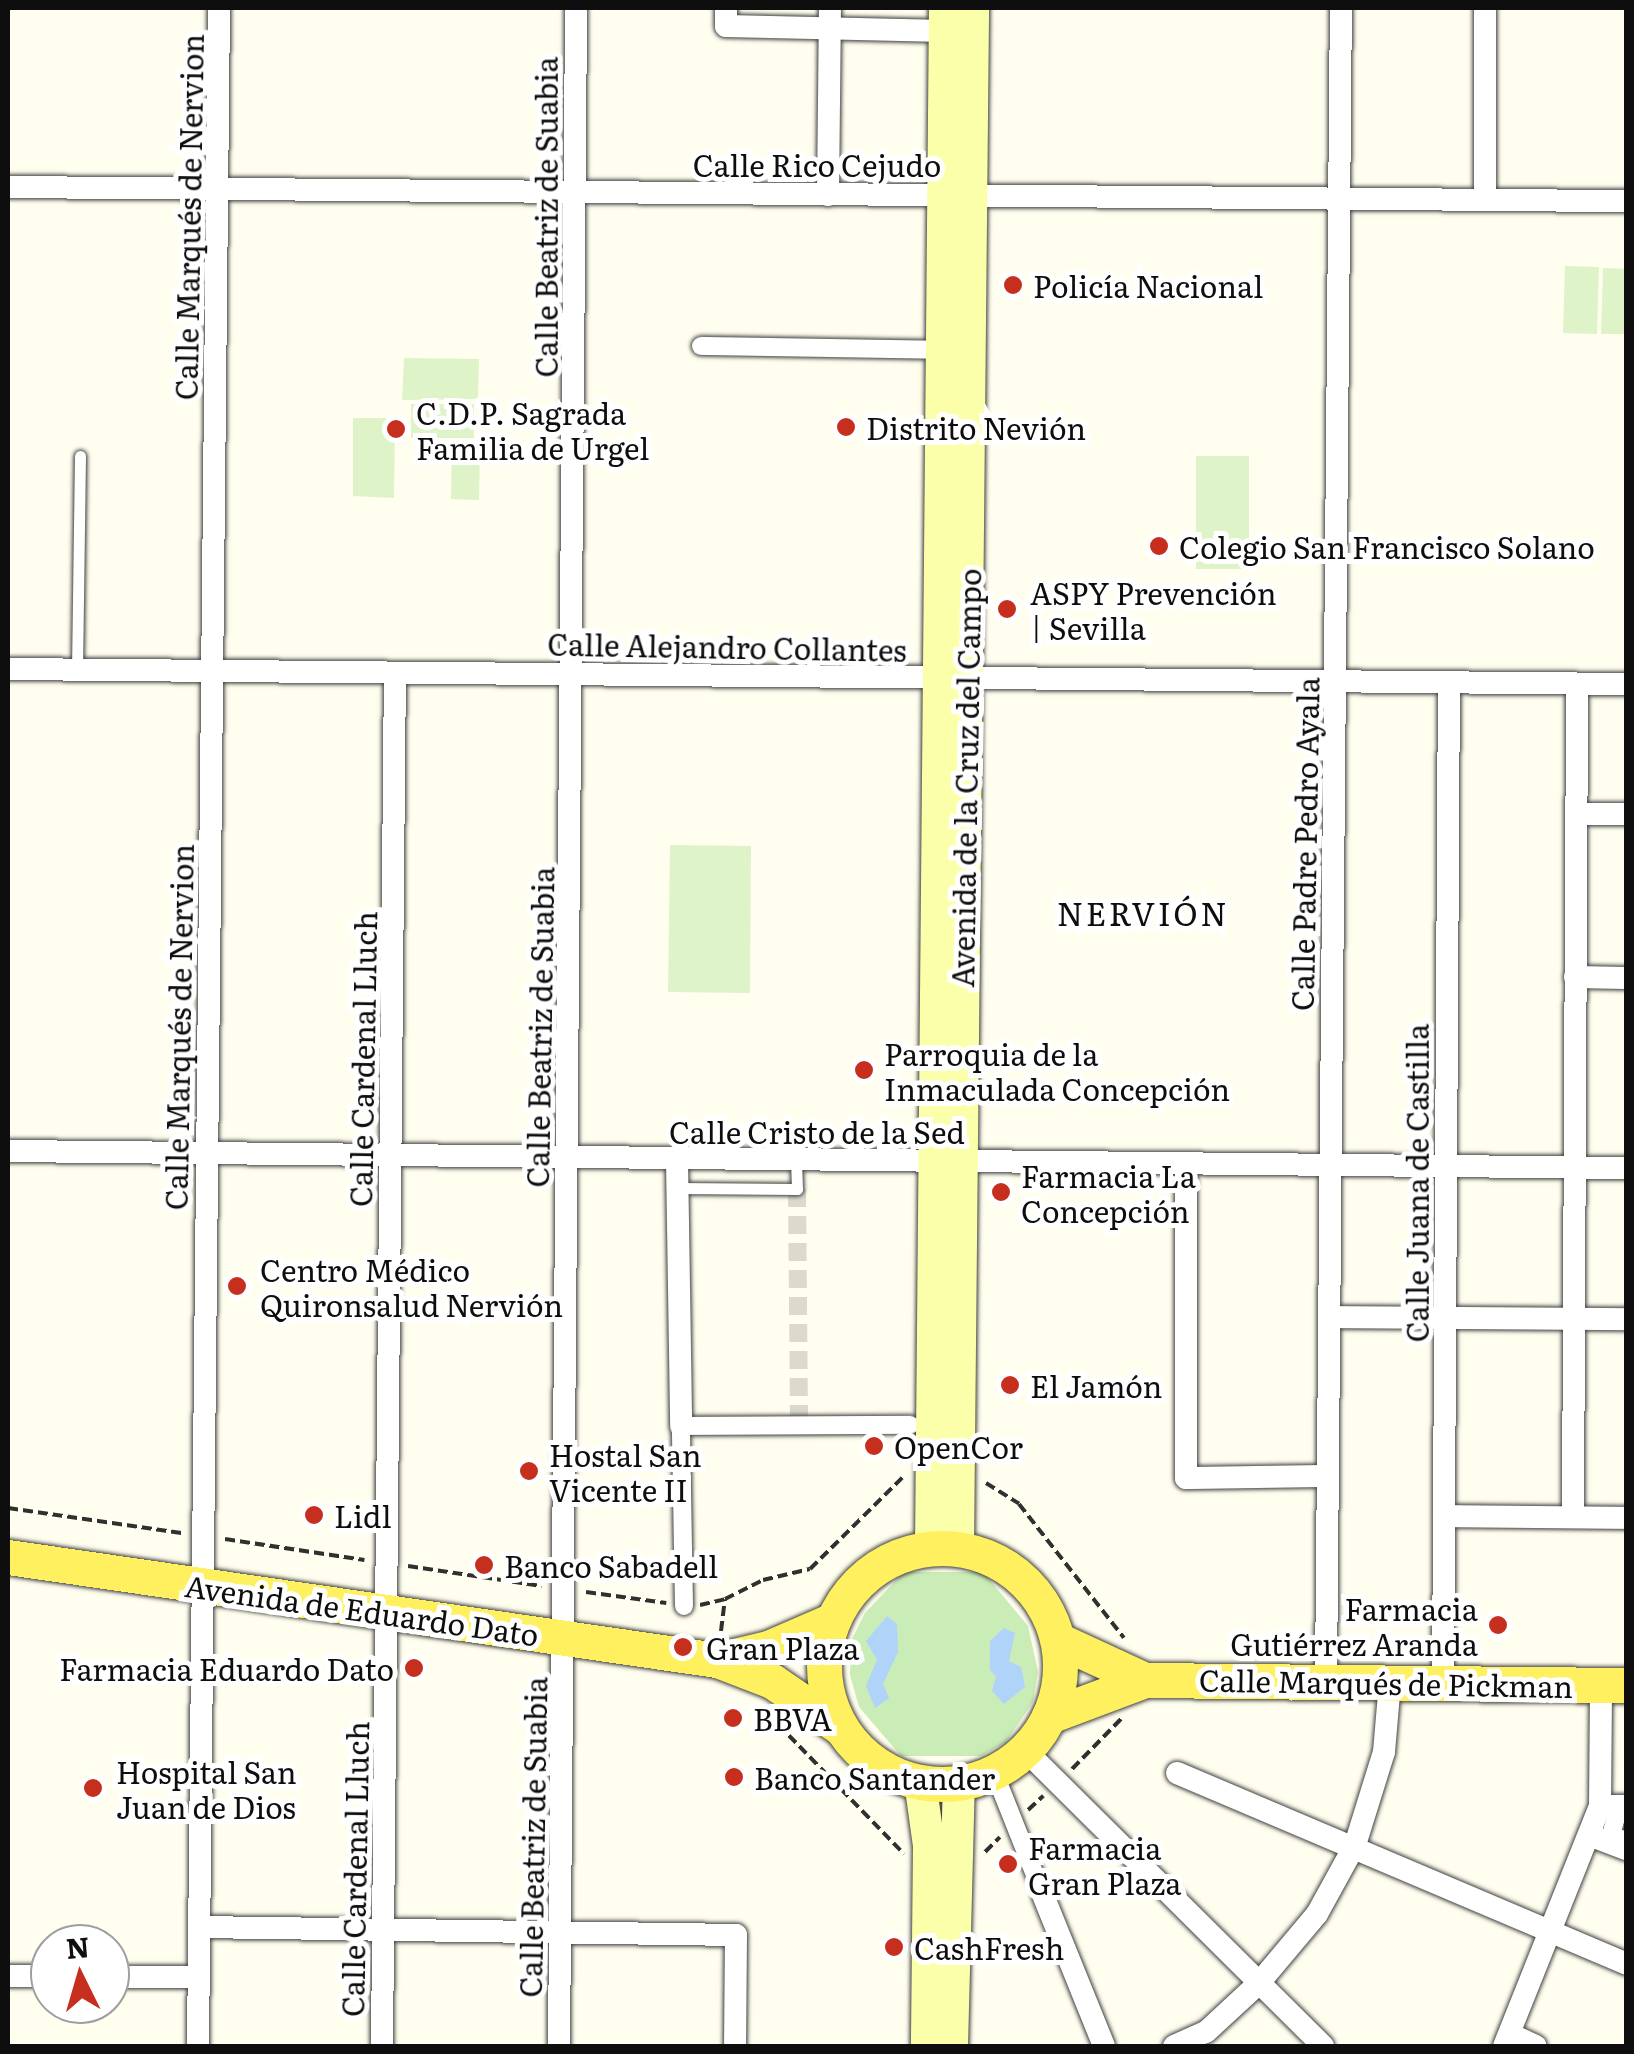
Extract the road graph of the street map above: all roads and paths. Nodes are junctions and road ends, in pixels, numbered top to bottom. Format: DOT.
graph roads {
  1 [pos="220,8"];
  2 [pos="576,8"];
  3 [pos="973,8"];
  4 [pos="1342,8"];
  5 [pos="1486,8"];
  6 [pos="726,17"];
  7 [pos="830,18"];
  8 [pos="945,19"];
  9 [pos="8,187"];
  10 [pos="219,189"];
  11 [pos="575,193"];
  12 [pos="828,195"];
  13 [pos="958,195"];
  14 [pos="1340,195"];
  15 [pos="1485,198"];
  16 [pos="1626,201"];
  17 [pos="701,346"];
  18 [pos="943,350"];
  19 [pos="80,456"];
  20 [pos="8,669"];
  21 [pos="77,670"];
  22 [pos="212,671"];
  23 [pos="395,673"];
  24 [pos="572,674"];
  25 [pos="953,679"];
  26 [pos="1336,682"];
  27 [pos="1449,682"];
  28 [pos="1576,684"];
  29 [pos="1626,684"];
  30 [pos="1576,814"];
  31 [pos="1626,814"];
  32 [pos="1575,977"];
  33 [pos="1626,978"];
  34 [pos="8,1151"];
  35 [pos="207,1154"];
  36 [pos="391,1156"];
  37 [pos="567,1158"];
  38 [pos="677,1160"];
  39 [pos="796,1163"];
  40 [pos="948,1163"];
  41 [pos="1186,1163"];
  42 [pos="1331,1165"];
  43 [pos="1446,1166"];
  44 [pos="1574,1167"];
  45 [pos="1626,1168"];
  46 [pos="677,1188"];
  47 [pos="1330,1317"];
  48 [pos="1445,1318"];
  49 [pos="1574,1319"];
  50 [pos="1626,1319"];
  51 [pos="910,1425"];
  52 [pos="680,1426"];
  53 [pos="910,1466"];
  54 [pos="1328,1476"];
  55 [pos="974,1479"];
  56 [pos="8,1508"];
  57 [pos="1444,1516"];
  58 [pos="1573,1518"];
  59 [pos="1626,1518"];
  60 [pos="188,1534"];
  61 [pos="216,1538"];
  62 [pos="944,1548"];
  63 [pos="8,1557"];
  64 [pos="378,1562"];
  65 [pos="400,1565"];
  66 [pos="202,1586"];
  67 [pos="559,1588"];
  68 [pos="567,1590"];
  69 [pos="725,1599"];
  70 [pos="684,1606"];
  71 [pos="386,1613"];
  72 [pos="833,1620"];
  73 [pos="565,1639"];
  74 [pos="1058,1640"];
  75 [pos="1130,1644"];
  76 [pos="718,1650"];
  77 [pos="1145,1680"];
  78 [pos="1326,1682"];
  79 [pos="1390,1682"];
  80 [pos="1443,1683"];
  81 [pos="1614,1684"];
  82 [pos="758,1703"];
  83 [pos="1124,1713"];
  84 [pos="1050,1716"];
  85 [pos="842,1728"];
  86 [pos="1024,1750"];
  87 [pos="994,1772"];
  88 [pos="1177,1772"];
  89 [pos="1064,1777"];
  90 [pos="920,1781"];
  91 [pos="959,1782"];
  92 [pos="1600,1806"];
  93 [pos="1626,1806"];
  94 [pos="1626,1814"];
  95 [pos="1589,1835"];
  96 [pos="1626,1841"];
  97 [pos="1355,1846"];
  98 [pos="1626,1849"];
  99 [pos="918,1857"];
  100 [pos="1044,1895"];
  101 [pos="199,1927"];
  102 [pos="384,1930"];
  103 [pos="560,1930"];
  104 [pos="1553,1933"];
  105 [pos="1626,1964"];
  106 [pos="130,1977"];
  107 [pos="198,1977"];
  108 [pos="1259,1983"];
  109 [pos="1508,2041"];
  110 [pos="198,2046"];
  111 [pos="382,2046"];
  112 [pos="559,2046"];
  113 [pos="735,2046"];
  114 [pos="927,2046"];
  115 [pos="952,2046"];
  116 [pos="1104,2046"];
  117 [pos="1174,2046"];
  118 [pos="1322,2046"];
  119 [pos="1536,2046"];
  1 -- 10 [label="street, Calle Marqués de Nervion"];
  2 -- 11 [label="street, Calle Beatriz de Suabia"];
  3 -- 13 [label="main road, Avenida de la Cruz del Campo"];
  4 -- 14 [label="street, Calle Padre Pedro Ayala"];
  5 -- 15 [label="street"];
  6 -- 7 [label="street"];
  7 -- 8 [label="street"];
  7 -- 12 [label="street"];
  8 -- 13 [label="main road, Avenida de la Cruz del Campo"];
  9 -- 10 [label="street, Calle Rico Cejudo"];
  10 -- 11 [label="street, Calle Rico Cejudo"];
  10 -- 22 [label="street, Calle Marqués de Nervion"];
  11 -- 12 [label="street, Calle Rico Cejudo"];
  11 -- 24 [label="street, Calle Beatriz de Suabia"];
  12 -- 13 [label="street, Calle Rico Cejudo"];
  13 -- 14 [label="street, Calle Rico Cejudo"];
  13 -- 18 [label="main road, Avenida de la Cruz del Campo"];
  13 -- 25 [label="main road, Avenida de la Cruz del Campo"];
  14 -- 15 [label="street, Calle Rico Cejudo"];
  14 -- 26 [label="street, Calle Padre Pedro Ayala"];
  15 -- 16 [label="street, Calle Rico Cejudo"];
  17 -- 18 [label="street"];
  18 -- 25 [label="main road, Avenida de la Cruz del Campo"];
  19 -- 21 [label="lane"];
  20 -- 21 [label="street, Calle Alejandro Collantes"];
  21 -- 22 [label="street, Calle Alejandro Collantes"];
  22 -- 23 [label="street, Calle Alejandro Collantes"];
  22 -- 35 [label="street, Calle Marqués de Nervion"];
  23 -- 24 [label="street, Calle Alejandro Collantes"];
  23 -- 36 [label="street, Calle Cardenal Lluch"];
  24 -- 25 [label="street, Calle Alejandro Collantes"];
  24 -- 37 [label="street, Calle Beatriz de Suabia"];
  25 -- 26 [label="street, Calle Alejandro Collantes"];
  25 -- 40 [label="main road, Avenida de la Cruz del Campo"];
  26 -- 27 [label="street, Calle Alejandro Collantes"];
  26 -- 42 [label="street, Calle Padre Pedro Ayala"];
  27 -- 28 [label="street, Calle Alejandro Collantes"];
  27 -- 43 [label="street, Calle Juana de Castilla"];
  28 -- 29 [label="street, Calle Alejandro Collantes"];
  28 -- 30 [label="street"];
  30 -- 31 [label="street"];
  30 -- 32 [label="street"];
  32 -- 33 [label="street"];
  32 -- 44 [label="street"];
  34 -- 35 [label="street, Calle Cristo de la Sed"];
  35 -- 36 [label="street, Calle Cristo de la Sed"];
  35 -- 66 [label="street, Calle Marqués de Nervion"];
  36 -- 37 [label="street, Calle Cristo de la Sed"];
  36 -- 71 [label="street, Calle Cardenal Lluch"];
  37 -- 38 [label="street, Calle Cristo de la Sed"];
  37 -- 73 [label="street, Calle Beatriz de Suabia"];
  38 -- 39 [label="street, Calle Cristo de la Sed"];
  38 -- 46 [label="street"];
  39 -- 40 [label="street, Calle Cristo de la Sed"];
  39 -- 46 [label="lane"];
  40 -- 41 [label="street, Calle Cristo de la Sed"];
  40 -- 62 [label="main road, Avenida de la Cruz del Campo"];
  41 -- 42 [label="street, Calle Cristo de la Sed"];
  41 -- 54 [label="street"];
  42 -- 43 [label="street, Calle Cristo de la Sed"];
  42 -- 47 [label="street, Calle Padre Pedro Ayala"];
  43 -- 44 [label="street, Calle Cristo de la Sed"];
  43 -- 48 [label="street, Calle Juana de Castilla"];
  44 -- 45 [label="street, Calle Cristo de la Sed"];
  44 -- 49 [label="street"];
  46 -- 52 [label="street"];
  47 -- 48 [label="street"];
  47 -- 54 [label="street, Calle Padre Pedro Ayala"];
  48 -- 49 [label="street"];
  48 -- 57 [label="street, Calle Juana de Castilla"];
  49 -- 50 [label="street"];
  49 -- 58 [label="street"];
  51 -- 52 [label="street"];
  52 -- 70 [label="street"];
  53 -- 69 [label="path"];
  54 -- 78 [label="street, Calle Padre Pedro Ayala"];
  55 -- 75 [label="path"];
  56 -- 60 [label="path"];
  57 -- 58 [label="street"];
  57 -- 80 [label="street, Calle Juana de Castilla"];
  58 -- 59 [label="street"];
  61 -- 64 [label="path"];
  62 -- 72 [label="main road"];
  62 -- 74 [label="main road"];
  63 -- 66 [label="main road, Avenida de Eduardo Dato"];
  65 -- 67 [label="path"];
  66 -- 71 [label="main road, Avenida de Eduardo Dato"];
  66 -- 101 [label="street, Calle Marqués de Nervion"];
  68 -- 70 [label="path"];
  69 -- 70 [label="path"];
  69 -- 76 [label="path"];
  71 -- 73 [label="main road, Avenida de Eduardo Dato"];
  71 -- 102 [label="street, Calle Cardenal Lluch"];
  72 -- 76 [label="main road"];
  72 -- 85 [label="main road"];
  73 -- 76 [label="main road, Avenida de Eduardo Dato"];
  73 -- 103 [label="street, Calle Beatriz de Suabia"];
  74 -- 77 [label="main road"];
  74 -- 84 [label="main road"];
  76 -- 85 [label="main road"];
  77 -- 78 [label="main road, Calle Marqués de Pickman"];
  77 -- 84 [label="main road"];
  78 -- 79 [label="main road, Calle Marqués de Pickman"];
  79 -- 80 [label="main road, Calle Marqués de Pickman"];
  79 -- 97 [label="street"];
  80 -- 81 [label="main road, Calle Marqués de Pickman"];
  81 -- 92 [label="street"];
  82 -- 99 [label="path"];
  83 -- 89 [label="path"];
  84 -- 86 [label="main road"];
  85 -- 90 [label="main road"];
  86 -- 87 [label="main road"];
  86 -- 108 [label="street"];
  87 -- 91 [label="main road"];
  87 -- 100 [label="street"];
  88 -- 97 [label="street"];
  90 -- 91 [label="main road"];
  90 -- 114 [label="main road"];
  91 -- 115 [label="main road"];
  92 -- 93 [label="street"];
  92 -- 95 [label="street"];
  94 -- 96 [label="street"];
  95 -- 98 [label="street"];
  95 -- 104 [label="street"];
  97 -- 104 [label="street"];
  97 -- 108 [label="street"];
  100 -- 116 [label="street"];
  101 -- 102 [label="street"];
  101 -- 107 [label="street, Calle Marqués de Nervion"];
  102 -- 103 [label="street"];
  102 -- 111 [label="street, Calle Cardenal Lluch"];
  103 -- 112 [label="street, Calle Beatriz de Suabia"];
  103 -- 113 [label="street"];
  104 -- 105 [label="street"];
  104 -- 109 [label="street"];
  106 -- 107 [label="street"];
  107 -- 110 [label="street, Calle Marqués de Nervion"];
  108 -- 117 [label="street"];
  108 -- 118 [label="street"];
  109 -- 119 [label="street"];
}
